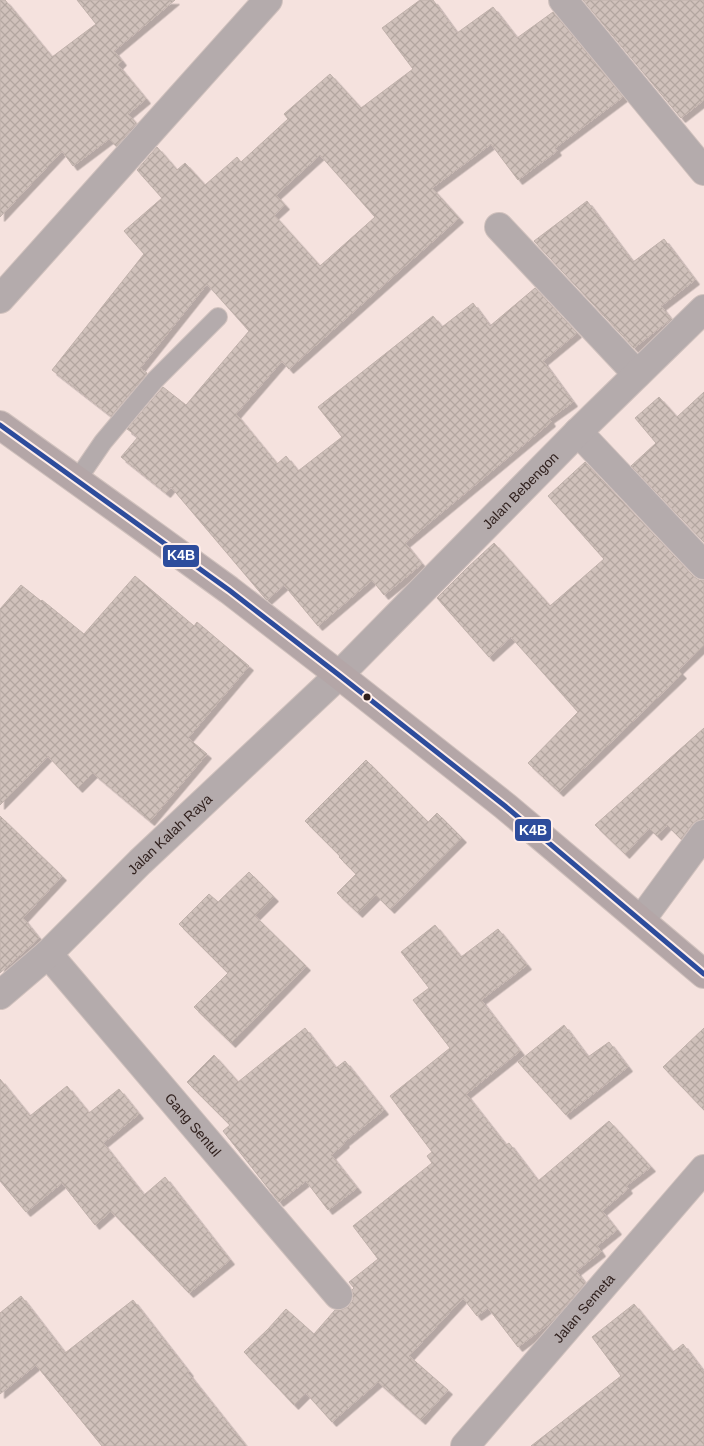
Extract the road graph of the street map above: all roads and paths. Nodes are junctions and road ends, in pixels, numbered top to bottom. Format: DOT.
graph roads {
  1 [pos="268,0"];
  2 [pos="564,0"];
  3 [pos="704,171"];
  4 [pos="499,227"];
  5 [pos="0,299"];
  6 [pos="704,308"];
  7 [pos="218,317"];
  8 [pos="637,374"];
  9 [pos="0,425"];
  10 [pos="578,432"];
  11 [pos="77,480"];
  12 [pos="704,565"];
  13 [pos="339,674"];
  14 [pos="704,834"];
  15 [pos="641,920"];
  16 [pos="48,954"];
  17 [pos="704,974"];
  18 [pos="0,995"];
  19 [pos="704,1170"];
  20 [pos="338,1295"];
  21 [pos="465,1446"];
  1 -- 5 [label="street"];
  2 -- 3 [label="street"];
  4 -- 8 [label="street"];
  6 -- 8 [label="street, Jalan Bebengon"];
  7 -- 11 [label="lane"];
  8 -- 10 [label="street, Jalan Bebengon"];
  9 -- 11 [label="highway"];
  10 -- 12 [label="street"];
  10 -- 13 [label="street, Jalan Bebengon"];
  11 -- 13 [label="highway"];
  13 -- 15 [label="highway"];
  13 -- 16 [label="street, Jalan Kalah Raya"];
  14 -- 15 [label="street"];
  15 -- 17 [label="highway"];
  16 -- 18 [label="street, Jalan Kalah Raya"];
  16 -- 20 [label="street, Gang Sentul"];
  19 -- 21 [label="street, Jalan Semeta"];
}
